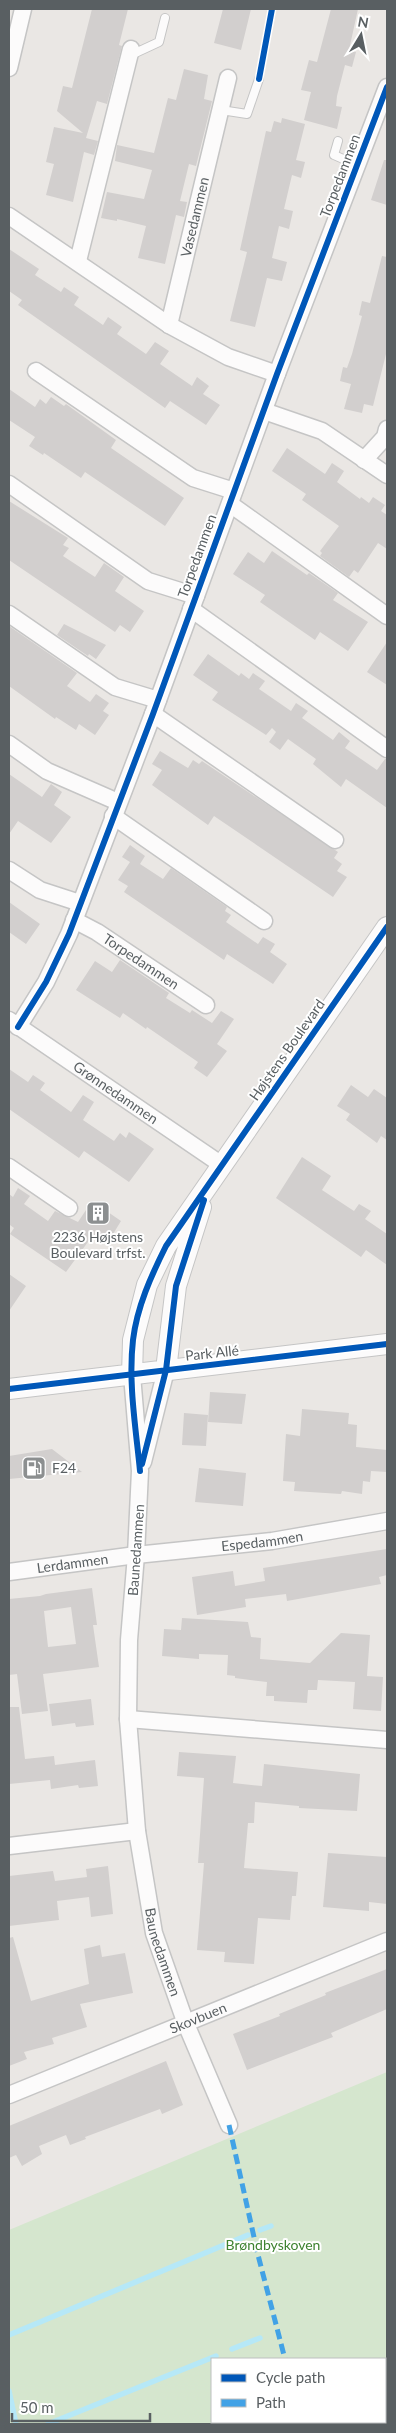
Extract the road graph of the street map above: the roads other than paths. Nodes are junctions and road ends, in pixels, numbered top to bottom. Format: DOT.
graph roads {
  1 [pos="24,9"];
  2 [pos="165,18"];
  3 [pos="130,53"];
  4 [pos="9,68"];
  5 [pos="228,78"];
  6 [pos="258,79"];
  7 [pos="387,87"];
  8 [pos="221,110"];
  9 [pos="338,140"];
  10 [pos="357,165"];
  11 [pos="9,216"];
  12 [pos="78,261"];
  13 [pos="169,325"];
  14 [pos="36,371"];
  15 [pos="277,374"];
  16 [pos="264,411"];
  17 [pos="387,429"];
  18 [pos="364,460"];
  19 [pos="387,475"];
  20 [pos="9,484"];
  21 [pos="232,497"];
  22 [pos="194,603"];
  23 [pos="9,614"];
  24 [pos="387,616"];
  25 [pos="155,707"];
  26 [pos="9,744"];
  27 [pos="387,749"];
  28 [pos="116,809"];
  29 [pos="335,840"];
  30 [pos="9,870"];
  31 [pos="80,903"];
  32 [pos="74,920"];
  33 [pos="264,921"];
  34 [pos="387,927"];
  35 [pos="206,1005"];
  36 [pos="14,1023"];
  37 [pos="222,1165"];
  38 [pos="9,1166"];
  39 [pos="208,1188"];
  40 [pos="69,1208"];
  41 [pos="387,1344"];
  42 [pos="166,1370"];
  43 [pos="132,1374"];
  44 [pos="9,1389"];
  45 [pos="140,1472"];
  46 [pos="387,1521"];
  47 [pos="136,1555"];
  48 [pos="9,1572"];
  49 [pos="128,1719"];
  50 [pos="387,1740"];
  51 [pos="137,1831"];
  52 [pos="9,1846"];
  53 [pos="387,1940"];
  54 [pos="186,2024"];
  55 [pos="9,2095"];
  56 [pos="228,2125"];
  1 -- 4 [label="street"];
  2 -- 3 [label="lane"];
  3 -- 12 [label="street"];
  5 -- 8 [label="street, Vasedammen"];
  6 -- 8 [label="lane"];
  7 -- 10 [label="street, Torpedammen"];
  8 -- 13 [label="street, Vasedammen"];
  9 -- 10 [label="lane"];
  10 -- 15 [label="street, Torpedammen"];
  11 -- 12 [label="street"];
  12 -- 13 [label="street"];
  13 -- 15 [label="street"];
  14 -- 21 [label="street, Torpedammen"];
  15 -- 16 [label="street, Torpedammen"];
  16 -- 18 [label="street"];
  16 -- 21 [label="street, Torpedammen"];
  17 -- 18 [label="street"];
  18 -- 19 [label="street"];
  20 -- 22 [label="street, Torpedammen"];
  21 -- 22 [label="street, Torpedammen"];
  21 -- 24 [label="street, Torpedammen"];
  22 -- 25 [label="street, Torpedammen"];
  22 -- 27 [label="street, Torpedammen"];
  23 -- 25 [label="street"];
  25 -- 28 [label="street, Torpedammen"];
  25 -- 29 [label="street"];
  26 -- 28 [label="street"];
  28 -- 31 [label="street, Torpedammen"];
  28 -- 33 [label="street"];
  30 -- 31 [label="street"];
  31 -- 32 [label="street, Torpedammen"];
  32 -- 35 [label="street, Torpedammen"];
  32 -- 36 [label="street, Torpedammen"];
  34 -- 37 [label="street, Højstens Boulevard"];
  36 -- 37 [label="street, Grønnedammen"];
  37 -- 39 [label="street, Højstens Boulevard"];
  38 -- 40 [label="street"];
  39 -- 42 [label="street, Højstens Boulevard"];
  39 -- 43 [label="street, Højstens Boulevard"];
  41 -- 42 [label="street, Park Allé"];
  42 -- 43 [label="street, Park Allé"];
  42 -- 45 [label="street, Baunedammen"];
  43 -- 44 [label="street, Park Allé"];
  43 -- 45 [label="street, Baunedammen"];
  45 -- 47 [label="street, Baunedammen"];
  46 -- 47 [label="street, Espedammen"];
  47 -- 48 [label="street, Lerdammen"];
  47 -- 49 [label="street, Baunedammen"];
  49 -- 50 [label="street"];
  49 -- 51 [label="street, Baunedammen"];
  51 -- 52 [label="street"];
  51 -- 54 [label="street, Baunedammen"];
  53 -- 54 [label="street, Skovbuen"];
  54 -- 55 [label="street, Skovbuen"];
  54 -- 56 [label="street, Baunedammen"];
}
